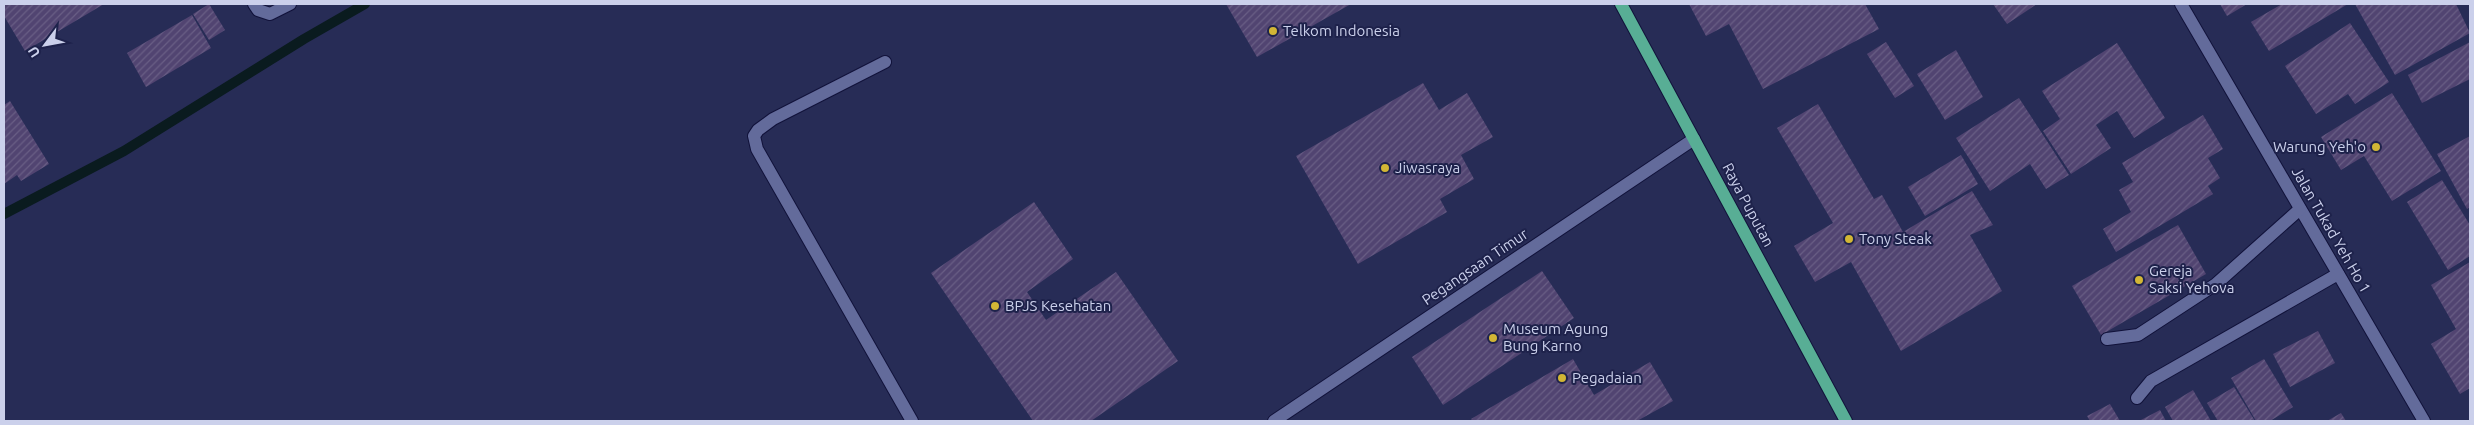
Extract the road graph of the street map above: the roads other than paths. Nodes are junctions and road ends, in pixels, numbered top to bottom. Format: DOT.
graph roads {
  1 [pos="254,4"];
  2 [pos="290,4"];
  3 [pos="1621,4"];
  4 [pos="2181,4"];
  5 [pos="885,62"];
  6 [pos="1694,139"];
  7 [pos="2300,210"];
  8 [pos="2338,274"];
  9 [pos="2107,339"];
  10 [pos="2137,398"];
  11 [pos="912,421"];
  12 [pos="1274,421"];
  13 [pos="1846,421"];
  14 [pos="2424,421"];
  1 -- 2 [label="street"];
  3 -- 6 [label="main road, Raya Puputan"];
  4 -- 7 [label="street, Jalan Tukad Yeh Ho 1"];
  5 -- 11 [label="street"];
  6 -- 12 [label="street, Pegangsaan Timur"];
  6 -- 13 [label="main road, Raya Puputan"];
  7 -- 8 [label="street, Jalan Tukad Yeh Ho 1"];
  7 -- 9 [label="street"];
  8 -- 10 [label="street"];
  8 -- 14 [label="street, Jalan Tukad Yeh Ho 1"];
}
